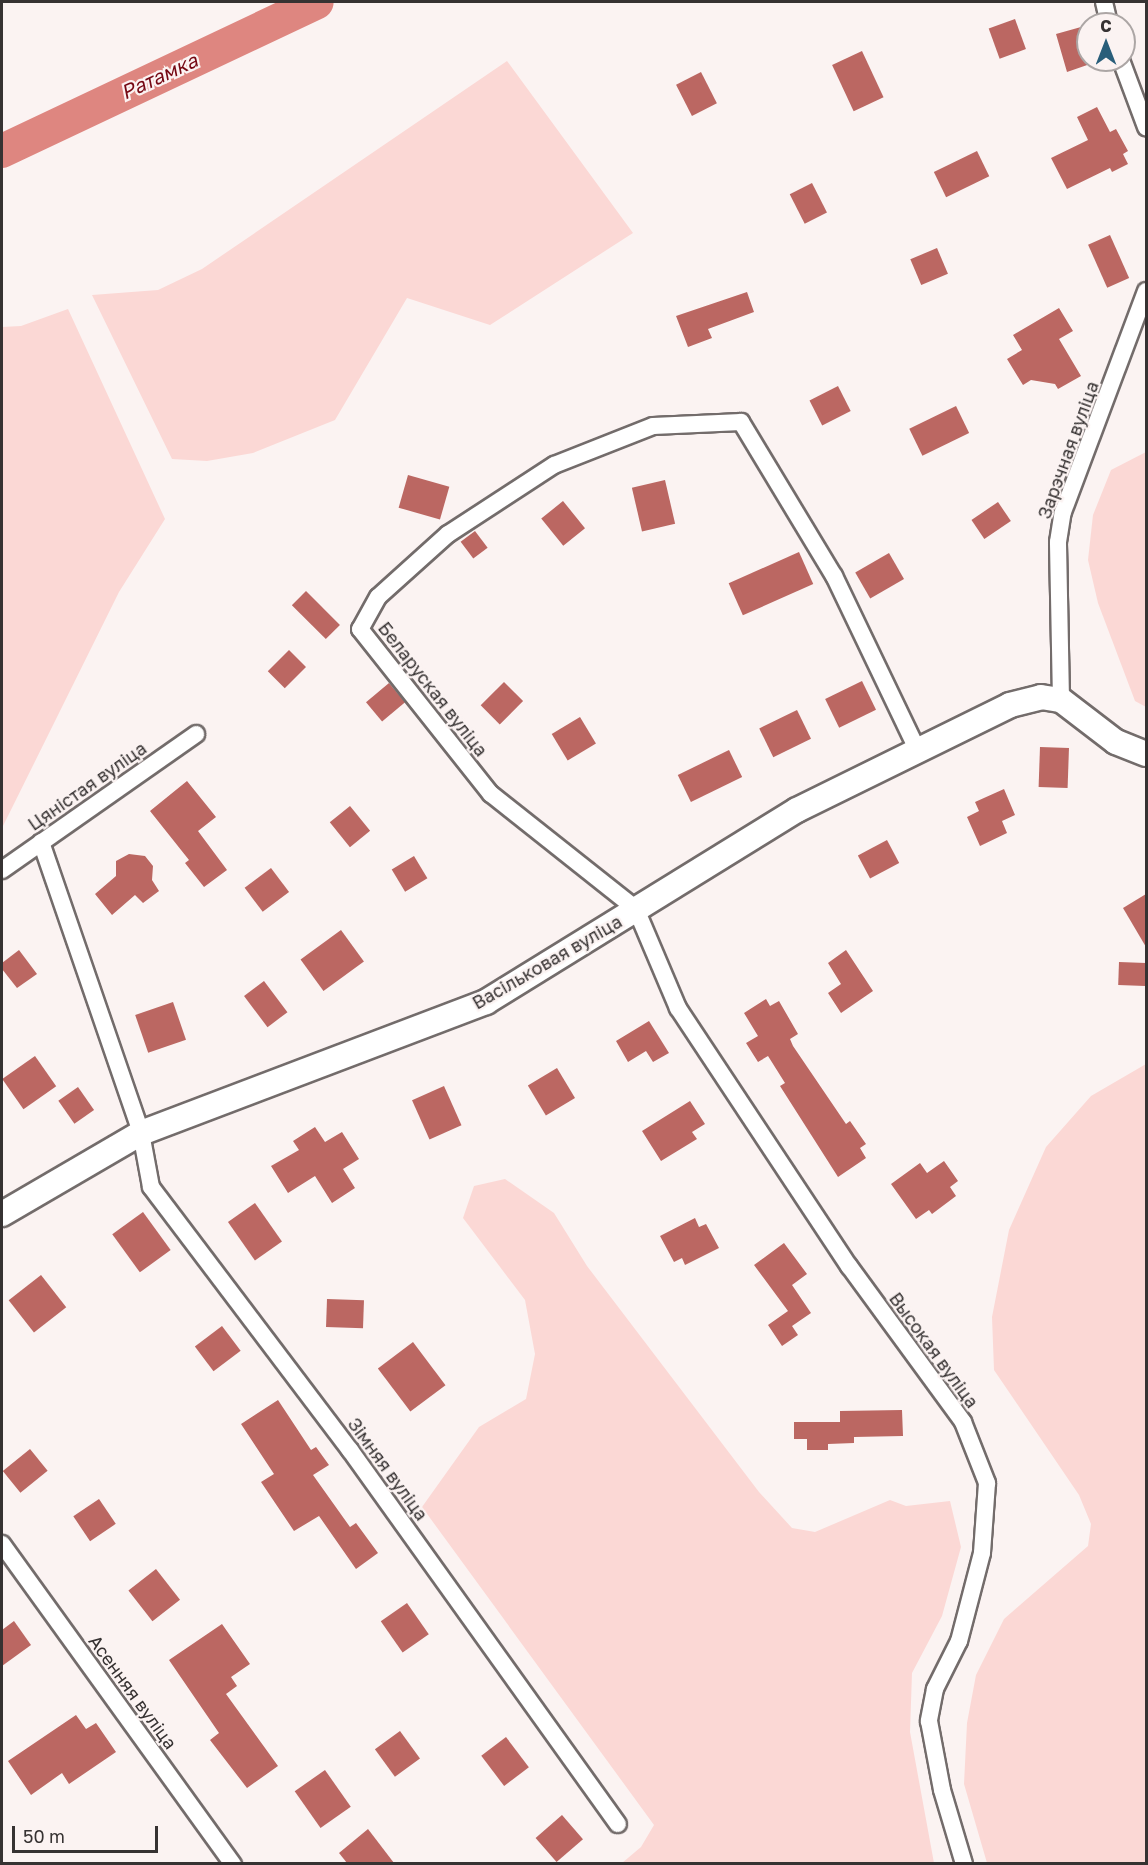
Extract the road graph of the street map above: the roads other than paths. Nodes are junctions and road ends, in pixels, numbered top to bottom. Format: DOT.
graph roads {
  1 [pos="1125,72"];
  2 [pos="1146,127"];
  3 [pos="1146,291"];
  4 [pos="1070,706"];
  5 [pos="196,734"];
  6 [pos="917,749"];
  7 [pos="1146,754"];
  8 [pos="41,842"];
  9 [pos="2,870"];
  10 [pos="636,909"];
  11 [pos="141,1133"];
  12 [pos="2,1214"];
  13 [pos="2,1544"];
  14 [pos="618,1824"];
  15 [pos="233,1863"];
  16 [pos="964,1863"];
  1 -- 2 [label="street"];
  3 -- 4 [label="street, Зарэчная вуліца"];
  4 -- 6 [label="street, Васільковая вуліца"];
  4 -- 7 [label="street"];
  5 -- 8 [label="street, Цяністая вуліца"];
  6 -- 10 [label="street, Васільковая вуліца"];
  6 -- 10 [label="street, Беларуская вуліца"];
  8 -- 9 [label="street, Цяністая вуліца"];
  8 -- 11 [label="street, Зімняя вуліца"];
  10 -- 11 [label="street, Васільковая вуліца"];
  10 -- 16 [label="street, Высокая вуліца"];
  11 -- 12 [label="street, Васільковая вуліца"];
  11 -- 14 [label="street, Зімняя вуліца"];
  13 -- 15 [label="street, Асенняя вуліца"];
}
